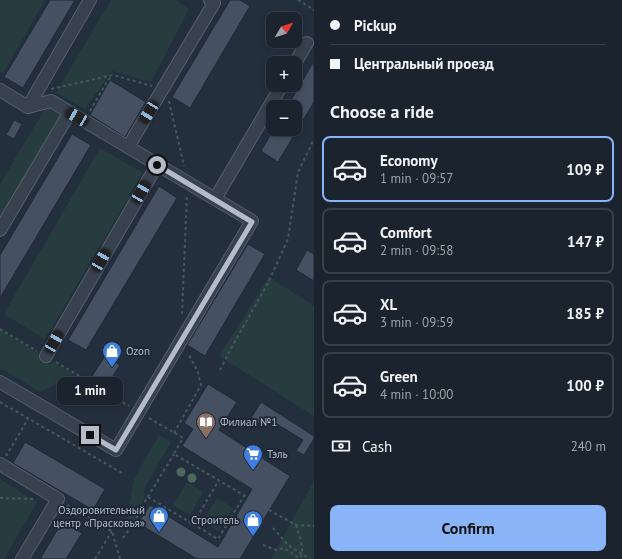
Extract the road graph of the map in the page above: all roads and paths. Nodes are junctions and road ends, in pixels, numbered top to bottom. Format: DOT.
graph roads {
  1 [pos="90,0"];
  2 [pos="210,0"];
  3 [pos="298,0"];
  4 [pos="314,10"];
  5 [pos="307,43"];
  6 [pos="299,56"];
  7 [pos="113,75"];
  8 [pos="162,89"];
  9 [pos="36,92"];
  10 [pos="278,92"];
  11 [pos="2,96"];
  12 [pos="28,107"];
  13 [pos="70,112"];
  14 [pos="84,121"];
  15 [pos="314,139"];
  16 [pos="128,147"];
  17 [pos="157,165"];
  18 [pos="187,183"];
  19 [pos="215,199"];
  20 [pos="0,230"];
  21 [pos="182,317"];
  22 [pos="0,329"];
  23 [pos="181,341"];
  24 [pos="46,356"];
  25 [pos="220,370"];
  26 [pos="0,382"];
  27 [pos="0,402"];
  28 [pos="139,412"];
  29 [pos="28,419"];
  30 [pos="174,432"];
  31 [pos="174,454"];
  32 [pos="0,464"];
  33 [pos="122,473"];
  34 [pos="219,480"];
  35 [pos="244,496"];
  36 [pos="148,497"];
  37 [pos="0,498"];
  38 [pos="247,498"];
  39 [pos="36,499"];
  40 [pos="58,499"];
  41 [pos="269,510"];
  42 [pos="193,524"];
  43 [pos="296,525"];
  44 [pos="314,526"];
  45 [pos="273,528"];
  46 [pos="112,531"];
  47 [pos="123,538"];
  48 [pos="263,545"];
  49 [pos="302,554"];
  50 [pos="22,559"];
  51 [pos="96,559"];
  52 [pos="120,559"];
  53 [pos="300,559"];
  54 [pos="310,559"];
  1 -- 9 [label="street"];
  2 -- 8 [label="street"];
  3 -- 4 [label="path"];
  5 -- 6 [label="street"];
  7 -- 8 [label="path"];
  7 -- 9 [label="path"];
  7 -- 14 [label="path"];
  8 -- 16 [label="street"];
  8 -- 18 [label="path"];
  9 -- 12 [label="street"];
  10 -- 19 [label="street"];
  11 -- 12 [label="street"];
  12 -- 13 [label="street"];
  13 -- 14 [label="street"];
  13 -- 20 [label="street"];
  14 -- 16 [label="street"];
  15 -- 25 [label="path"];
  16 -- 17 [label="street"];
  17 -- 18 [label="street"];
  17 -- 24 [label="street"];
  18 -- 19 [label="street"];
  18 -- 21 [label="path"];
  19 -- 23 [label="street"];
  22 -- 24 [label="path"];
  23 -- 28 [label="street"];
  23 -- 30 [label="path"];
  24 -- 28 [label="path"];
  26 -- 28 [label="street"];
  27 -- 29 [label="path"];
  28 -- 30 [label="path"];
  29 -- 32 [label="path"];
  29 -- 33 [label="path"];
  30 -- 31 [label="path"];
  31 -- 34 [label="path"];
  31 -- 36 [label="path"];
  32 -- 40 [label="street"];
  34 -- 35 [label="path"];
  34 -- 42 [label="path"];
  35 -- 38 [label="path"];
  35 -- 42 [label="path"];
  36 -- 42 [label="path"];
  36 -- 47 [label="path"];
  37 -- 39 [label="path"];
  40 -- 46 [label="path"];
  40 -- 50 [label="street"];
  41 -- 43 [label="path"];
  43 -- 44 [label="path"];
  43 -- 49 [label="path"];
  45 -- 49 [label="path"];
  46 -- 51 [label="path"];
  46 -- 52 [label="path"];
  48 -- 53 [label="path"];
  49 -- 53 [label="path"];
  49 -- 54 [label="path"];
}
